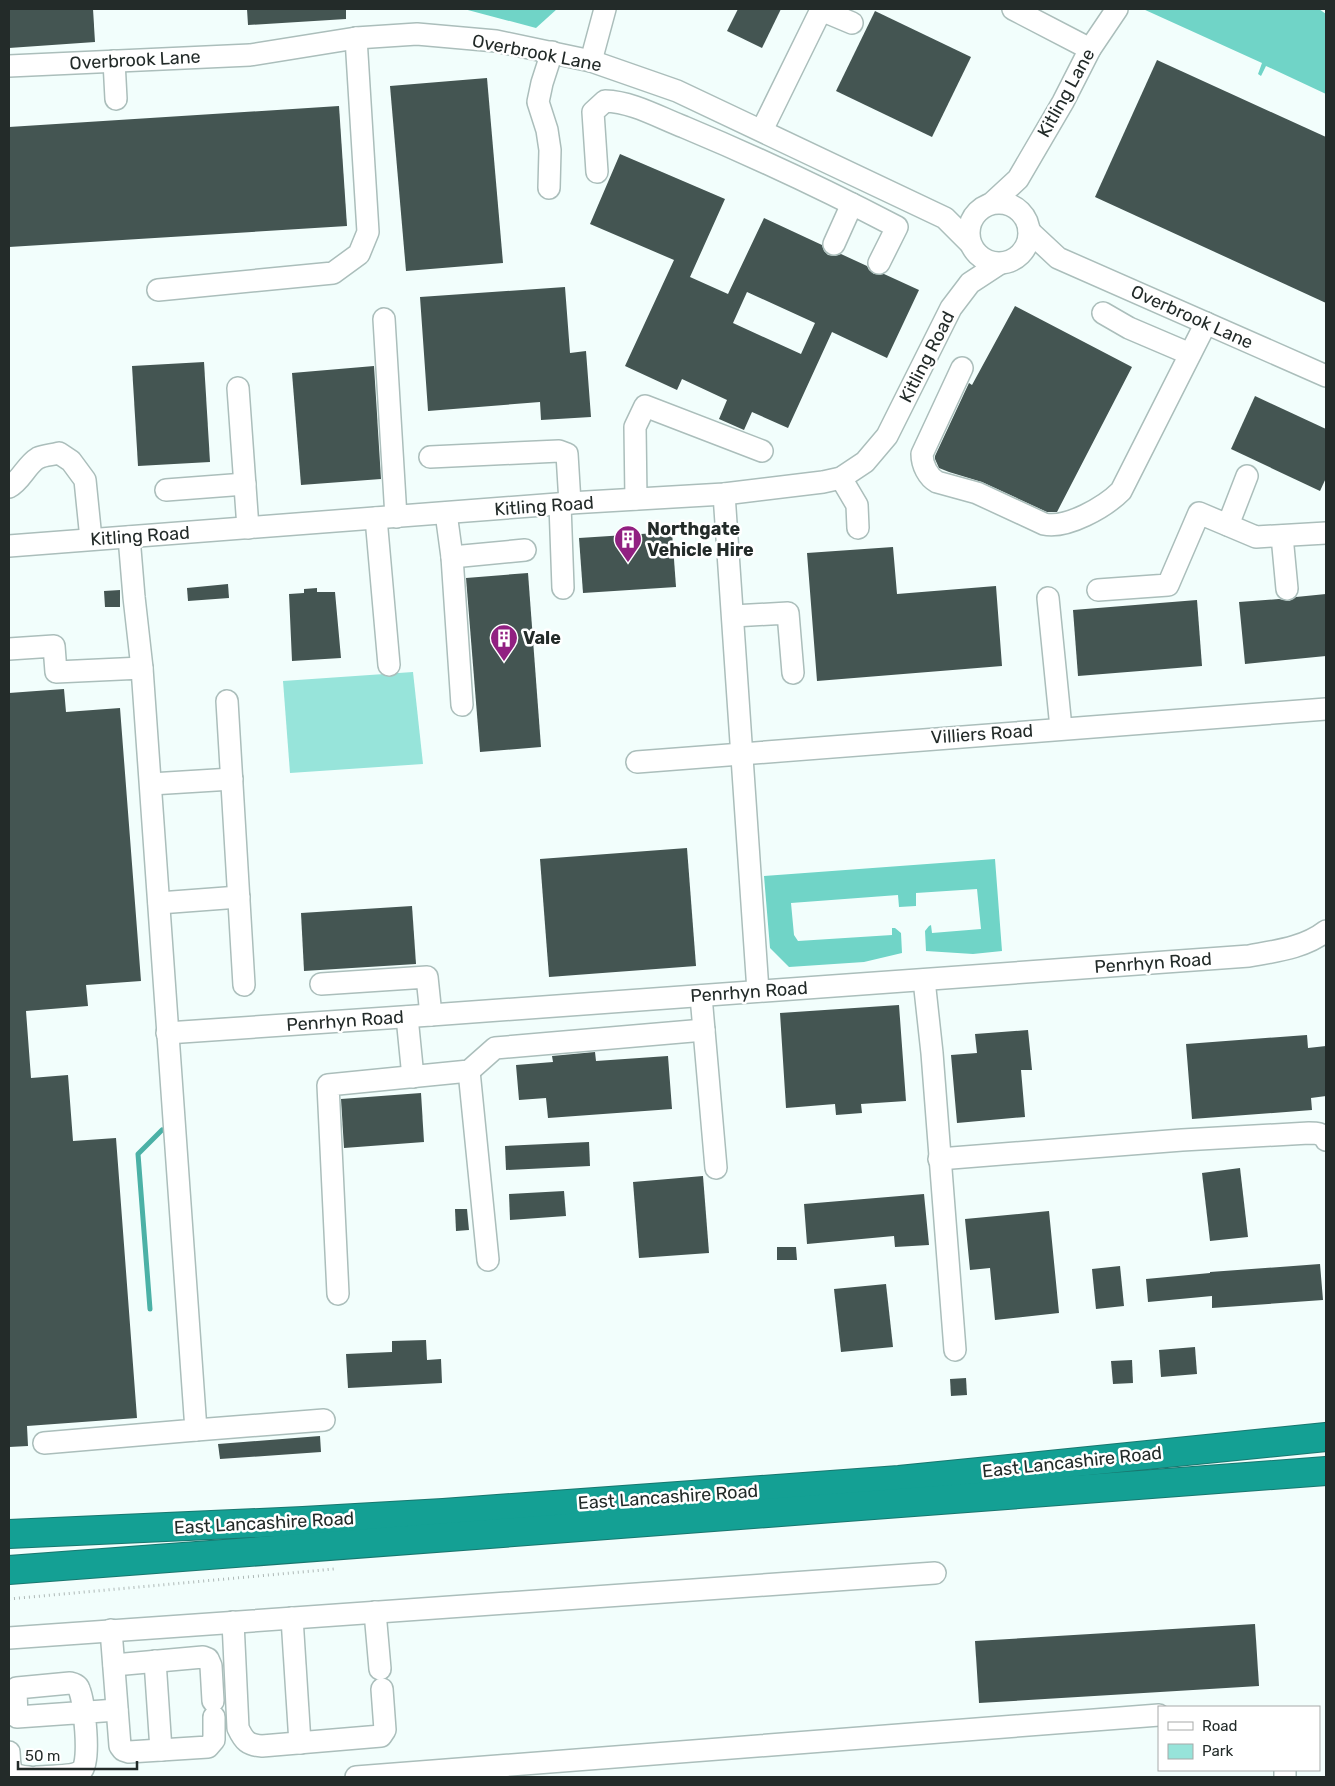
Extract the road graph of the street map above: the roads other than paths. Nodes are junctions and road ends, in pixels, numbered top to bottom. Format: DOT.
graph roads {
  1 [pos="604,9"];
  2 [pos="1013,9"];
  3 [pos="1116,9"];
  4 [pos="852,23"];
  5 [pos="356,38"];
  6 [pos="1090,49"];
  7 [pos="552,52"];
  8 [pos="114,61"];
  9 [pos="592,61"];
  10 [pos="9,66"];
  11 [pos="116,99"];
  12 [pos="715,109"];
  13 [pos="762,130"];
  14 [pos="703,135"];
  15 [pos="597,172"];
  16 [pos="1018,179"];
  17 [pos="549,188"];
  18 [pos="884,189"];
  19 [pos="984,208"];
  20 [pos="861,209"];
  21 [pos="1020,211"];
  22 [pos="944,218"];
  23 [pos="1029,231"];
  24 [pos="834,244"];
  25 [pos="971,246"];
  26 [pos="1058,258"];
  27 [pos="1009,261"];
  28 [pos="879,263"];
  29 [pos="970,283"];
  30 [pos="158,290"];
  31 [pos="1102,313"];
  32 [pos="384,318"];
  33 [pos="1206,323"];
  34 [pos="1190,354"];
  35 [pos="962,368"];
  36 [pos="1326,376"];
  37 [pos="238,388"];
  38 [pos="762,451"];
  39 [pos="430,457"];
  40 [pos="1247,476"];
  41 [pos="841,478"];
  42 [pos="245,484"];
  43 [pos="9,487"];
  44 [pos="166,490"];
  45 [pos="724,494"];
  46 [pos="636,499"];
  47 [pos="565,504"];
  48 [pos="446,513"];
  49 [pos="386,517"];
  50 [pos="1228,525"];
  51 [pos="248,528"];
  52 [pos="858,528"];
  53 [pos="1326,533"];
  54 [pos="1282,536"];
  55 [pos="129,537"];
  56 [pos="91,539"];
  57 [pos="9,546"];
  58 [pos="525,550"];
  59 [pos="452,557"];
  60 [pos="563,588"];
  61 [pos="1287,589"];
  62 [pos="1098,590"];
  63 [pos="1048,598"];
  64 [pos="733,616"];
  65 [pos="9,649"];
  66 [pos="389,665"];
  67 [pos="142,668"];
  68 [pos="793,673"];
  69 [pos="227,701"];
  70 [pos="462,705"];
  71 [pos="1326,709"];
  72 [pos="1061,728"];
  73 [pos="741,753"];
  74 [pos="638,762"];
  75 [pos="232,779"];
  76 [pos="151,784"];
  77 [pos="239,897"];
  78 [pos="159,903"];
  79 [pos="1326,931"];
  80 [pos="924,980"];
  81 [pos="321,984"];
  82 [pos="244,985"];
  83 [pos="758,991"];
  84 [pos="701,996"];
  85 [pos="431,1016"];
  86 [pos="407,1017"];
  87 [pos="704,1030"];
  88 [pos="167,1033"];
  89 [pos="469,1071"];
  90 [pos="413,1077"];
  91 [pos="1326,1140"];
  92 [pos="939,1158"];
  93 [pos="716,1168"];
  94 [pos="488,1260"];
  95 [pos="338,1294"];
  96 [pos="955,1350"];
  97 [pos="324,1420"];
  98 [pos="196,1430"];
  99 [pos="1326,1437"];
  100 [pos="44,1443"];
  101 [pos="1326,1471"];
  102 [pos="9,1534"];
  103 [pos="9,1557"];
  104 [pos="72,1564"];
  105 [pos="9,1570"];
  106 [pos="935,1573"];
  107 [pos="375,1612"];
  108 [pos="292,1618"];
  109 [pos="233,1622"];
  110 [pos="111,1630"];
  111 [pos="9,1638"];
  112 [pos="155,1661"];
  113 [pos="114,1665"];
  114 [pos="118,1710"];
  115 [pos="84,1712"];
  116 [pos="1158,1715"];
  117 [pos="13,1723"];
  118 [pos="300,1743"];
  119 [pos="161,1750"];
  120 [pos="9,1752"];
  121 [pos="29,1777"];
  122 [pos="37,1777"];
  123 [pos="356,1777"];
  1 -- 9 [label="street"];
  2 -- 6 [label="street"];
  3 -- 6 [label="street, Kitling Lane"];
  4 -- 13 [label="street"];
  5 -- 7 [label="street, Overbrook Lane"];
  5 -- 8 [label="street, Overbrook Lane"];
  5 -- 30 [label="street"];
  6 -- 16 [label="street, Kitling Lane"];
  7 -- 9 [label="street, Overbrook Lane"];
  7 -- 17 [label="street"];
  8 -- 10 [label="street, Overbrook Lane"];
  8 -- 11 [label="street"];
  9 -- 12 [label="street, Overbrook Lane"];
  12 -- 13 [label="street, Overbrook Lane"];
  12 -- 14 [label="street"];
  13 -- 18 [label="street, Overbrook Lane"];
  14 -- 15 [label="street"];
  14 -- 20 [label="street"];
  16 -- 19 [label="street, Kitling Lane"];
  16 -- 21 [label="street"];
  18 -- 20 [label="street"];
  18 -- 22 [label="street, Overbrook Lane"];
  19 -- 21 [label="street"];
  19 -- 22 [label="street"];
  19 -- 25 [label="street"];
  20 -- 24 [label="street"];
  20 -- 28 [label="street"];
  21 -- 23 [label="street"];
  22 -- 25 [label="street, Overbrook Lane"];
  23 -- 26 [label="street, Overbrook Lane"];
  23 -- 27 [label="street"];
  25 -- 27 [label="street"];
  25 -- 29 [label="street"];
  26 -- 27 [label="street, Overbrook Lane"];
  26 -- 33 [label="street, Overbrook Lane"];
  27 -- 29 [label="street, Kitling Road"];
  29 -- 41 [label="street, Kitling Road"];
  31 -- 34 [label="street"];
  32 -- 49 [label="street"];
  33 -- 34 [label="street"];
  33 -- 36 [label="street, Overbrook Lane"];
  34 -- 35 [label="street"];
  37 -- 42 [label="street"];
  38 -- 46 [label="street"];
  39 -- 47 [label="street"];
  40 -- 50 [label="street"];
  41 -- 45 [label="street, Kitling Road"];
  41 -- 52 [label="street"];
  42 -- 44 [label="street"];
  42 -- 51 [label="street"];
  43 -- 56 [label="street"];
  45 -- 46 [label="street, Kitling Road"];
  45 -- 64 [label="street"];
  46 -- 47 [label="street, Kitling Road"];
  47 -- 48 [label="street, Kitling Road"];
  47 -- 60 [label="street"];
  48 -- 49 [label="street, Kitling Road"];
  48 -- 59 [label="street"];
  49 -- 51 [label="street, Kitling Road"];
  49 -- 66 [label="street"];
  50 -- 54 [label="street"];
  50 -- 62 [label="street"];
  51 -- 55 [label="street, Kitling Road"];
  53 -- 54 [label="street"];
  54 -- 61 [label="street"];
  55 -- 56 [label="street, Kitling Road"];
  55 -- 67 [label="street"];
  56 -- 57 [label="street, Kitling Road"];
  58 -- 59 [label="street"];
  59 -- 70 [label="street"];
  63 -- 72 [label="street"];
  64 -- 68 [label="street"];
  64 -- 73 [label="street"];
  65 -- 67 [label="street"];
  67 -- 76 [label="street"];
  69 -- 75 [label="street"];
  71 -- 72 [label="street, Villiers Road"];
  72 -- 73 [label="street, Villiers Road"];
  73 -- 74 [label="street, Villiers Road"];
  73 -- 83 [label="street"];
  75 -- 76 [label="street"];
  75 -- 77 [label="street"];
  76 -- 78 [label="street"];
  77 -- 78 [label="street"];
  77 -- 82 [label="street"];
  78 -- 88 [label="street"];
  79 -- 80 [label="street, Penrhyn Road"];
  80 -- 83 [label="street, Penrhyn Road"];
  80 -- 92 [label="street"];
  81 -- 85 [label="street"];
  83 -- 84 [label="street, Penrhyn Road"];
  84 -- 85 [label="street, Penrhyn Road"];
  84 -- 87 [label="street"];
  85 -- 86 [label="street, Penrhyn Road"];
  86 -- 88 [label="street, Penrhyn Road"];
  86 -- 90 [label="street"];
  87 -- 89 [label="street"];
  87 -- 93 [label="street"];
  88 -- 98 [label="street"];
  89 -- 90 [label="street"];
  89 -- 94 [label="street"];
  90 -- 95 [label="street"];
  91 -- 92 [label="street"];
  92 -- 96 [label="street"];
  97 -- 98 [label="street"];
  98 -- 100 [label="street"];
  99 -- 102 [label="highway, East Lancashire Road"];
  101 -- 104 [label="highway, East Lancashire Road"];
  103 -- 104 [label="street"];
  104 -- 105 [label="highway, East Lancashire Road"];
  106 -- 107 [label="street"];
  107 -- 108 [label="street"];
  107 -- 118 [label="street"];
  108 -- 109 [label="street"];
  108 -- 118 [label="street"];
  109 -- 110 [label="street"];
  109 -- 118 [label="street"];
  110 -- 111 [label="street"];
  110 -- 113 [label="street"];
  112 -- 113 [label="street"];
  112 -- 119 [label="street"];
  112 -- 119 [label="street"];
  113 -- 114 [label="street"];
  114 -- 115 [label="street"];
  114 -- 119 [label="street"];
  115 -- 117 [label="street"];
  115 -- 117 [label="street"];
  115 -- 122 [label="street"];
  116 -- 123 [label="street"];
  120 -- 121 [label="street"];
}
